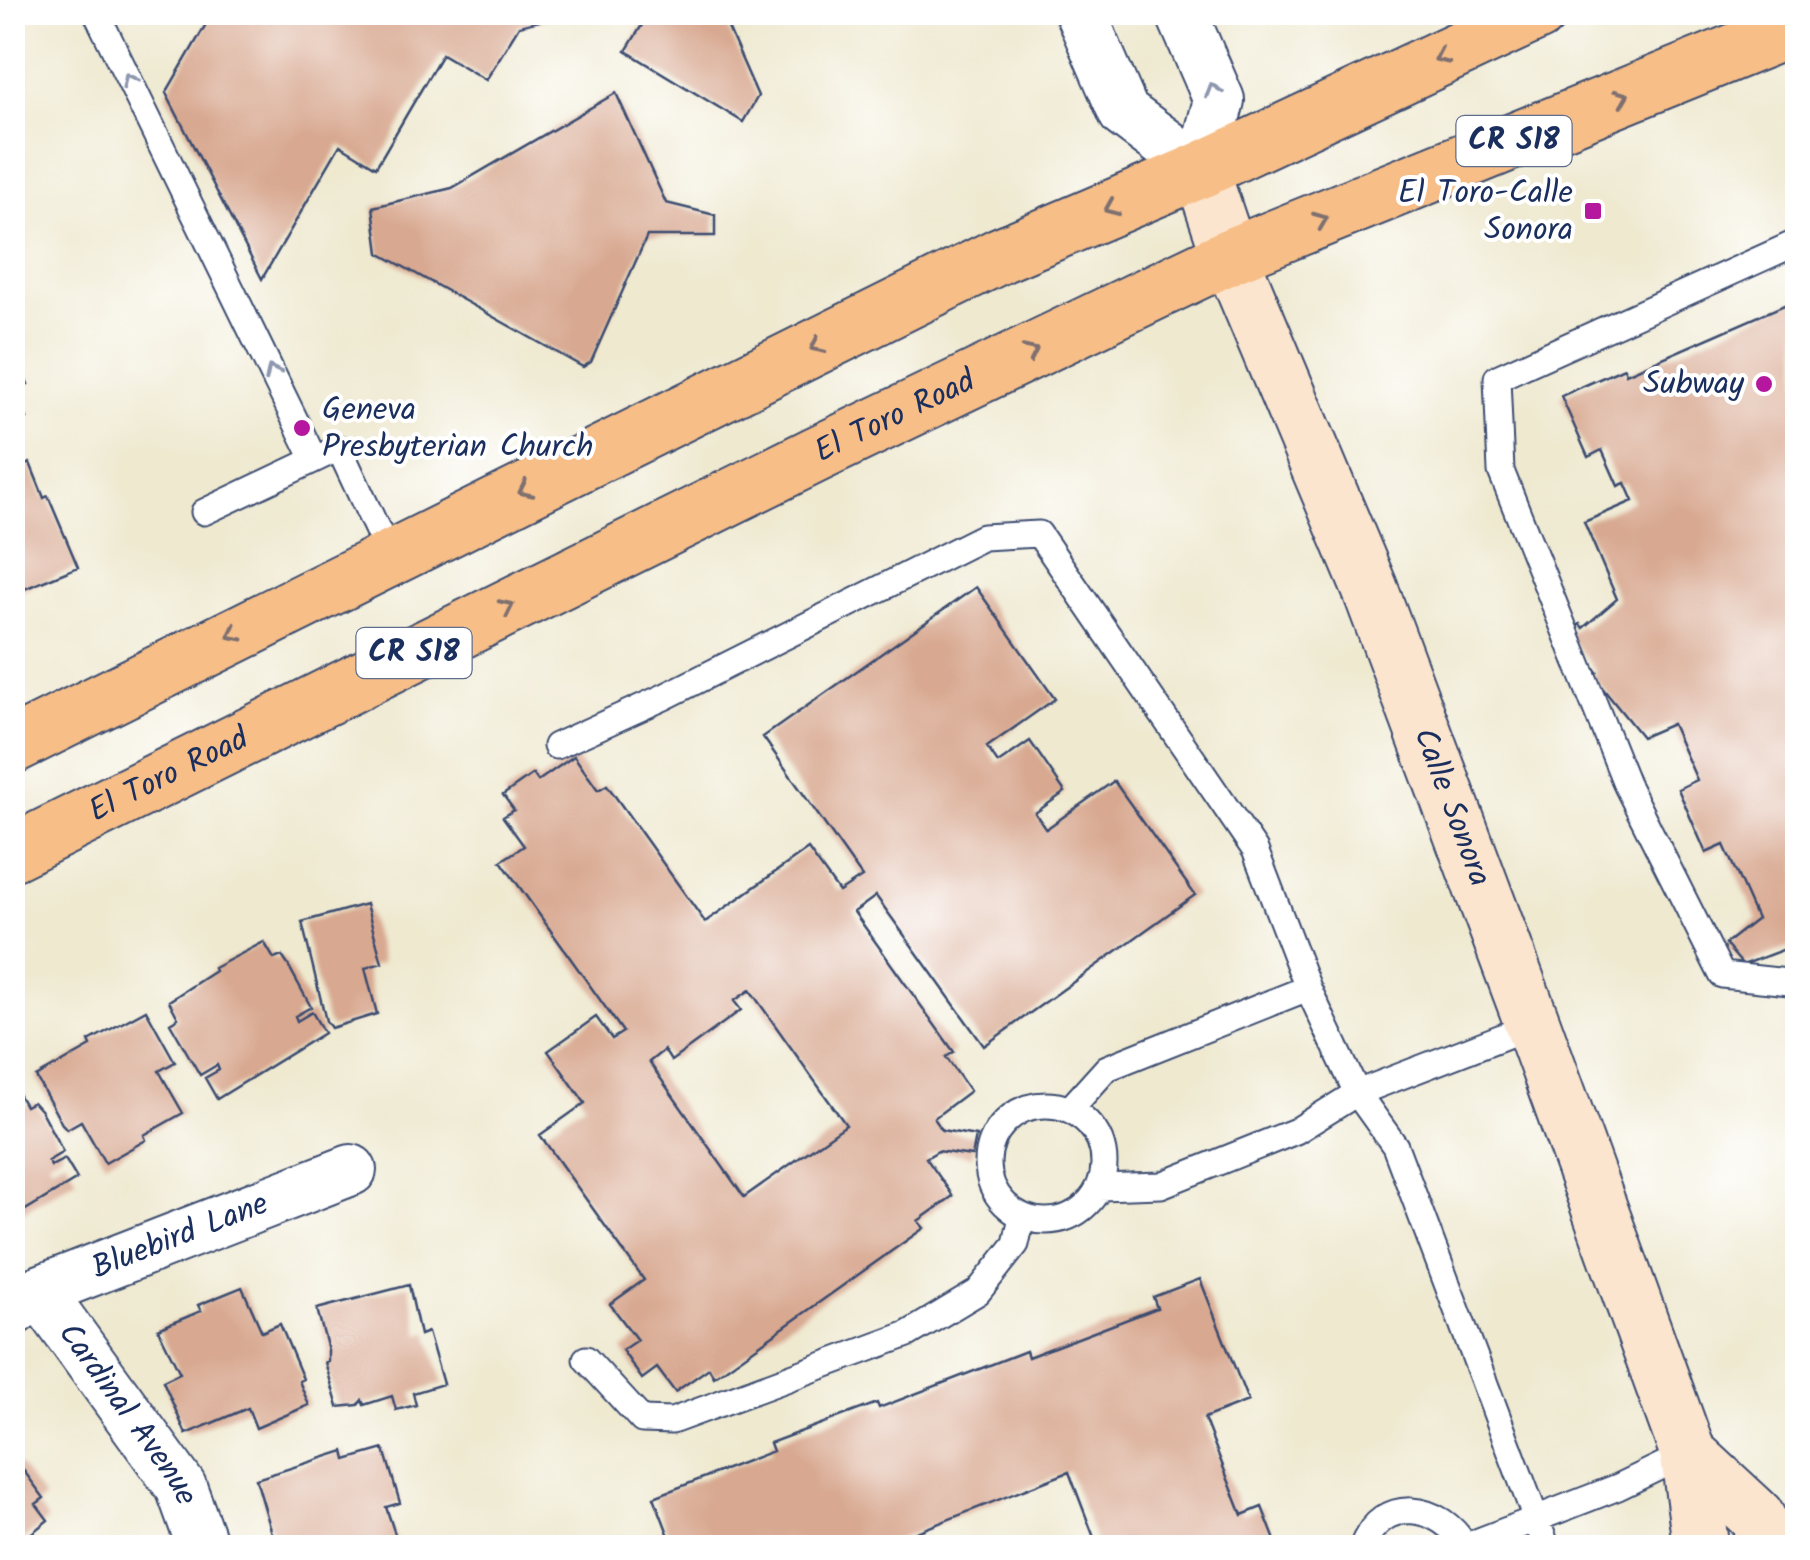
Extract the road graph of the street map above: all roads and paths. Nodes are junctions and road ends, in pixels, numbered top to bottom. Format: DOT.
graph roads {
  1 [pos="96,12"];
  2 [pos="1080,12"];
  3 [pos="1181,12"];
  4 [pos="1539,12"];
  5 [pos="1798,26"];
  6 [pos="1200,170"];
  7 [pos="1798,242"];
  8 [pos="1230,256"];
  9 [pos="314,459"];
  10 [pos="204,512"];
  11 [pos="390,557"];
  12 [pos="12,746"];
  13 [pos="556,746"];
  14 [pos="12,853"];
  15 [pos="1798,983"];
  16 [pos="1308,988"];
  17 [pos="1533,1024"];
  18 [pos="1357,1093"];
  19 [pos="1070,1109"];
  20 [pos="351,1170"];
  21 [pos="1100,1187"];
  22 [pos="1022,1217"];
  23 [pos="26,1301"];
  24 [pos="586,1358"];
  25 [pos="1688,1452"];
  26 [pos="1536,1520"];
  27 [pos="1466,1547"];
  28 [pos="203,1548"];
  29 [pos="1362,1548"];
  30 [pos="1547,1548"];
  31 [pos="1701,1548"];
  32 [pos="1773,1548"];
  9 -- 1 [label="lane, one-way"];
  2 -- 6 [label="street"];
  6 -- 3 [label="street, one-way"];
  4 -- 6 [label="main road, CR S18, one-way"];
  8 -- 5 [label="main road, El Toro Road / CR S18, one-way"];
  6 -- 8 [label="street, Calle Sonora"];
  6 -- 11 [label="main road, CR S18, one-way"];
  7 -- 15 [label="lane"];
  14 -- 8 [label="main road, El Toro Road / CR S18, one-way"];
  8 -- 17 [label="street, Calle Sonora"];
  9 -- 10 [label="lane"];
  9 -- 11 [label="lane"];
  11 -- 12 [label="main road, CR S18, one-way"];
  13 -- 16 [label="lane"];
  16 -- 18 [label="lane"];
  16 -- 19 [label="lane"];
  17 -- 18 [label="lane"];
  17 -- 25 [label="street, Calle Sonora"];
  18 -- 21 [label="lane"];
  18 -- 26 [label="lane"];
  19 -- 21 [label="lane"];
  19 -- 22 [label="lane"];
  20 -- 23 [label="street, Bluebird Lane"];
  21 -- 22 [label="lane"];
  22 -- 24 [label="lane"];
  23 -- 28 [label="street, Cardinal Avenue"];
  25 -- 26 [label="lane"];
  25 -- 31 [label="street, Calle Sonora"];
  25 -- 32 [label="street, Calle Sonora"];
  26 -- 27 [label="lane"];
  26 -- 30 [label="lane"];
  27 -- 29 [label="lane"];
}
